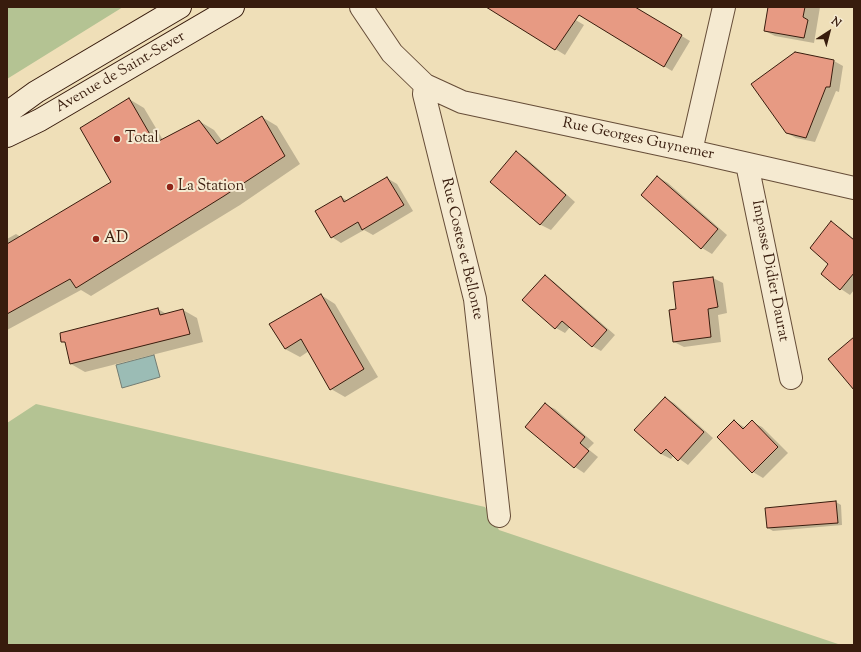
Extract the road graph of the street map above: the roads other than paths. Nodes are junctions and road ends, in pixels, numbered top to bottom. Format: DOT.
graph roads {
  1 [pos="180,7"];
  2 [pos="234,7"];
  3 [pos="361,7"];
  4 [pos="724,7"];
  5 [pos="425,85"];
  6 [pos="7,113"];
  7 [pos="7,136"];
  8 [pos="691,151"];
  9 [pos="747,164"];
  10 [pos="854,188"];
  11 [pos="790,378"];
  12 [pos="499,516"];
  1 -- 6 [label="street, Avenue de Saint-Sever"];
  2 -- 7 [label="street, Avenue de Saint-Sever"];
  3 -- 5 [label="street"];
  4 -- 8 [label="street"];
  5 -- 8 [label="street, Rue Georges Guynemer"];
  5 -- 12 [label="street, Rue Costes et Bellonte"];
  8 -- 9 [label="street, Rue Georges Guynemer"];
  9 -- 10 [label="street, Rue Georges Guynemer"];
  9 -- 11 [label="street, Impasse Didier Daurat"];
}
